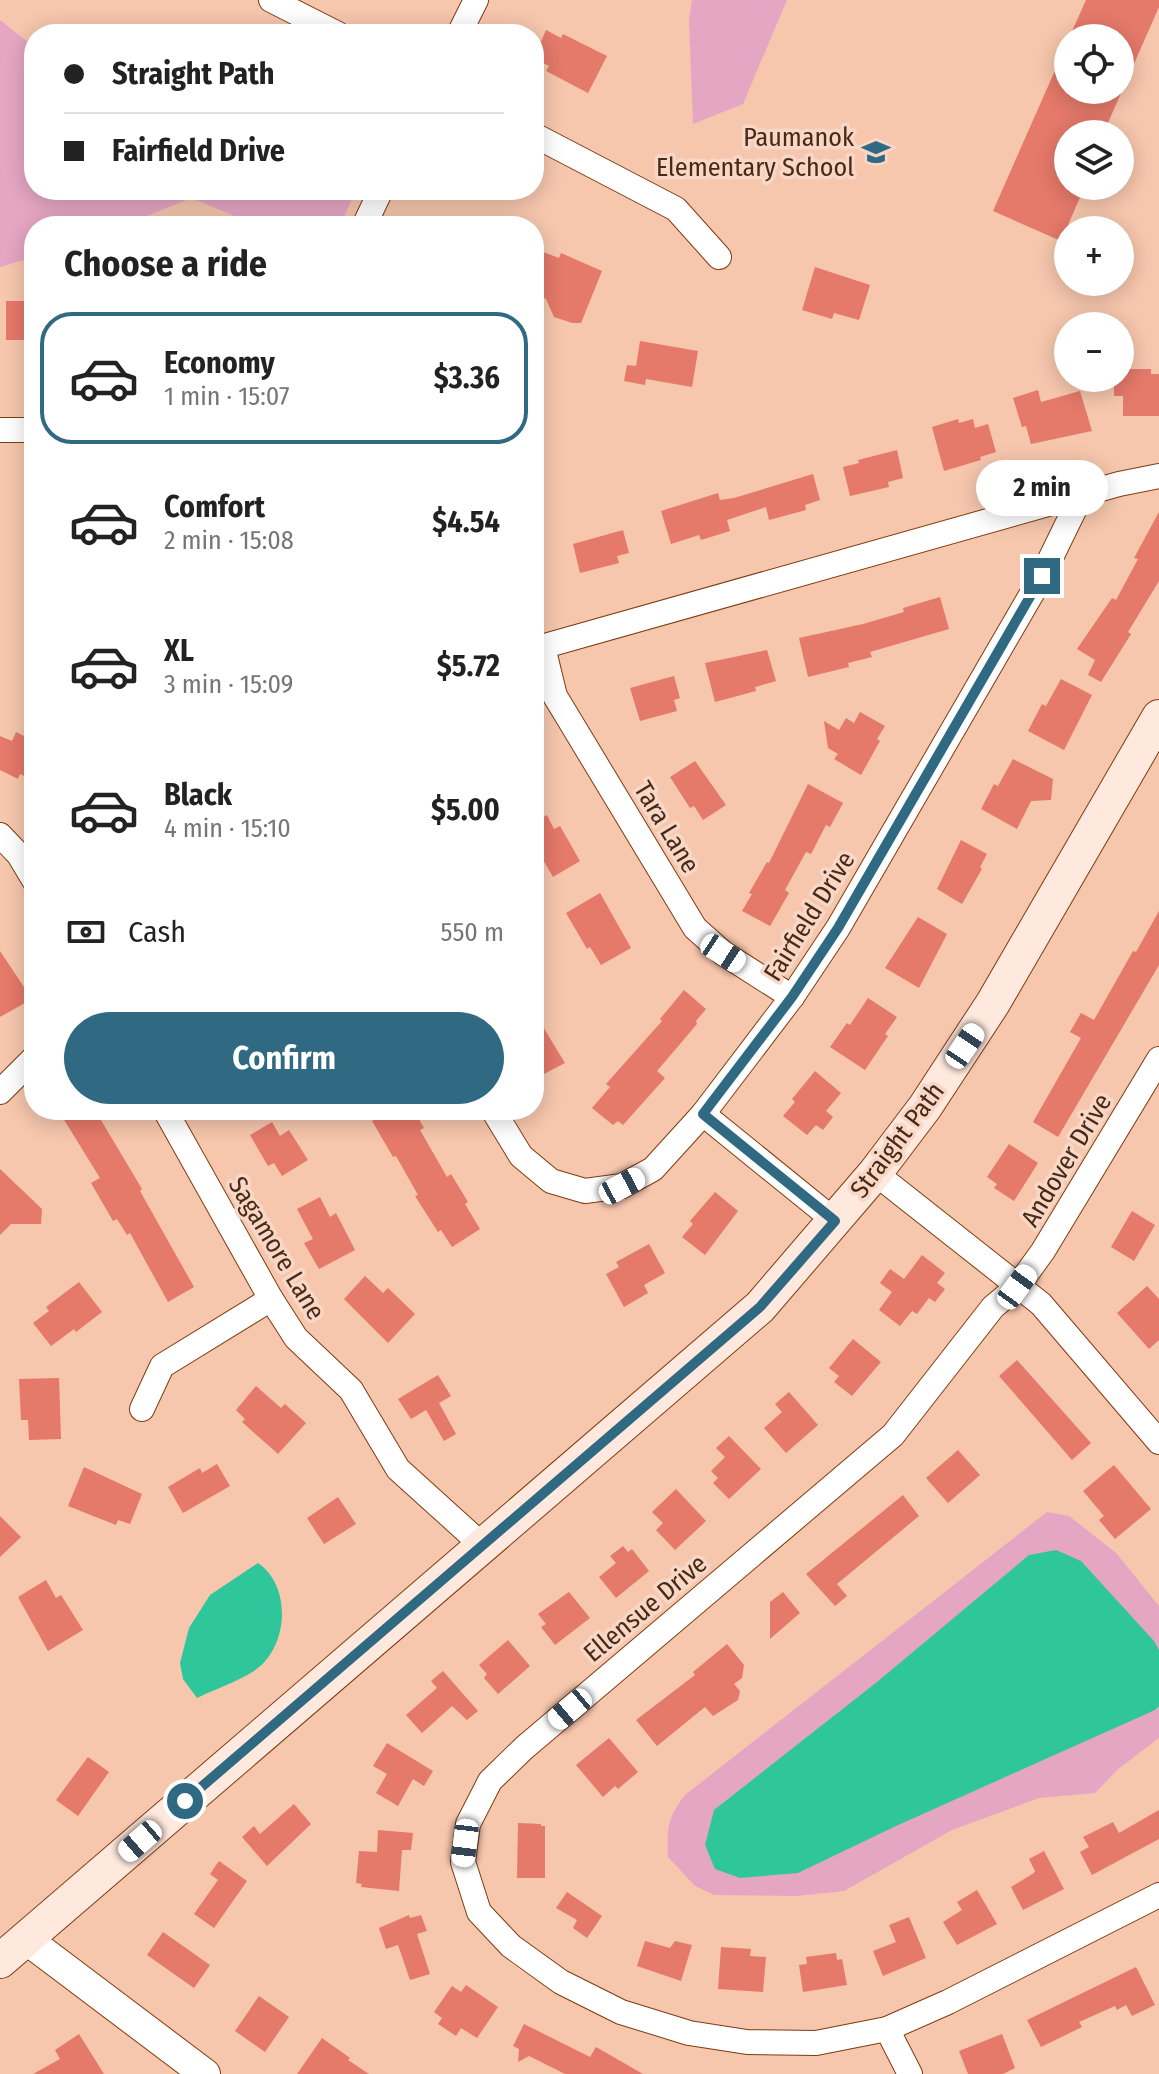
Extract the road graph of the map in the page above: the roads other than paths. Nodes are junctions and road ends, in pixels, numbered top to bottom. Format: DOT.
graph roads {
  1 [pos="271,0"];
  2 [pos="476,0"];
  3 [pos="318,24"];
  4 [pos="464,24"];
  5 [pos="544,140"];
  6 [pos="719,257"];
  7 [pos="0,430"];
  8 [pos="24,430"];
  9 [pos="1159,476"];
  10 [pos="1081,496"];
  11 [pos="544,646"];
  12 [pos="544,665"];
  13 [pos="1159,717"];
  14 [pos="0,835"];
  15 [pos="24,863"];
  16 [pos="792,997"];
  17 [pos="1159,1059"];
  18 [pos="24,1068"];
  19 [pos="0,1092"];
  20 [pos="703,1114"];
  21 [pos="171,1120"];
  22 [pos="499,1120"];
  23 [pos="875,1173"];
  24 [pos="835,1221"];
  25 [pos="1017,1287"];
  26 [pos="271,1299"];
  27 [pos="142,1409"];
  28 [pos="1159,1442"];
  29 [pos="482,1545"];
  30 [pos="1159,1895"];
  31 [pos="26,1939"];
  32 [pos="0,1961"];
  33 [pos="887,2029"];
  34 [pos="184,2065"];
  35 [pos="205,2074"];
  36 [pos="910,2074"];
  1 -- 3 [label="street"];
  2 -- 4 [label="street"];
  5 -- 6 [label="street"];
  7 -- 8 [label="street"];
  9 -- 10 [label="street"];
  10 -- 11 [label="street"];
  10 -- 16 [label="street, Fairfield Drive"];
  12 -- 16 [label="street, Tara Lane"];
  13 -- 23 [label="main road, Straight Path"];
  14 -- 15 [label="street"];
  16 -- 20 [label="street, Fairfield Drive"];
  17 -- 25 [label="street, Andover Drive"];
  18 -- 19 [label="street"];
  20 -- 22 [label="street, Fairfield Drive"];
  20 -- 24 [label="street"];
  21 -- 26 [label="street, Sagamore Lane"];
  23 -- 24 [label="main road, Straight Path"];
  23 -- 25 [label="street"];
  24 -- 29 [label="main road, Straight Path"];
  25 -- 28 [label="street"];
  25 -- 33 [label="street, Ellensue Drive"];
  26 -- 27 [label="street"];
  26 -- 29 [label="street, Sagamore Lane"];
  29 -- 31 [label="main road, Straight Path"];
  30 -- 33 [label="street, Ellensue Drive"];
  31 -- 32 [label="main road, Straight Path"];
  31 -- 34 [label="street"];
  33 -- 36 [label="street"];
  34 -- 35 [label="street"];
}
